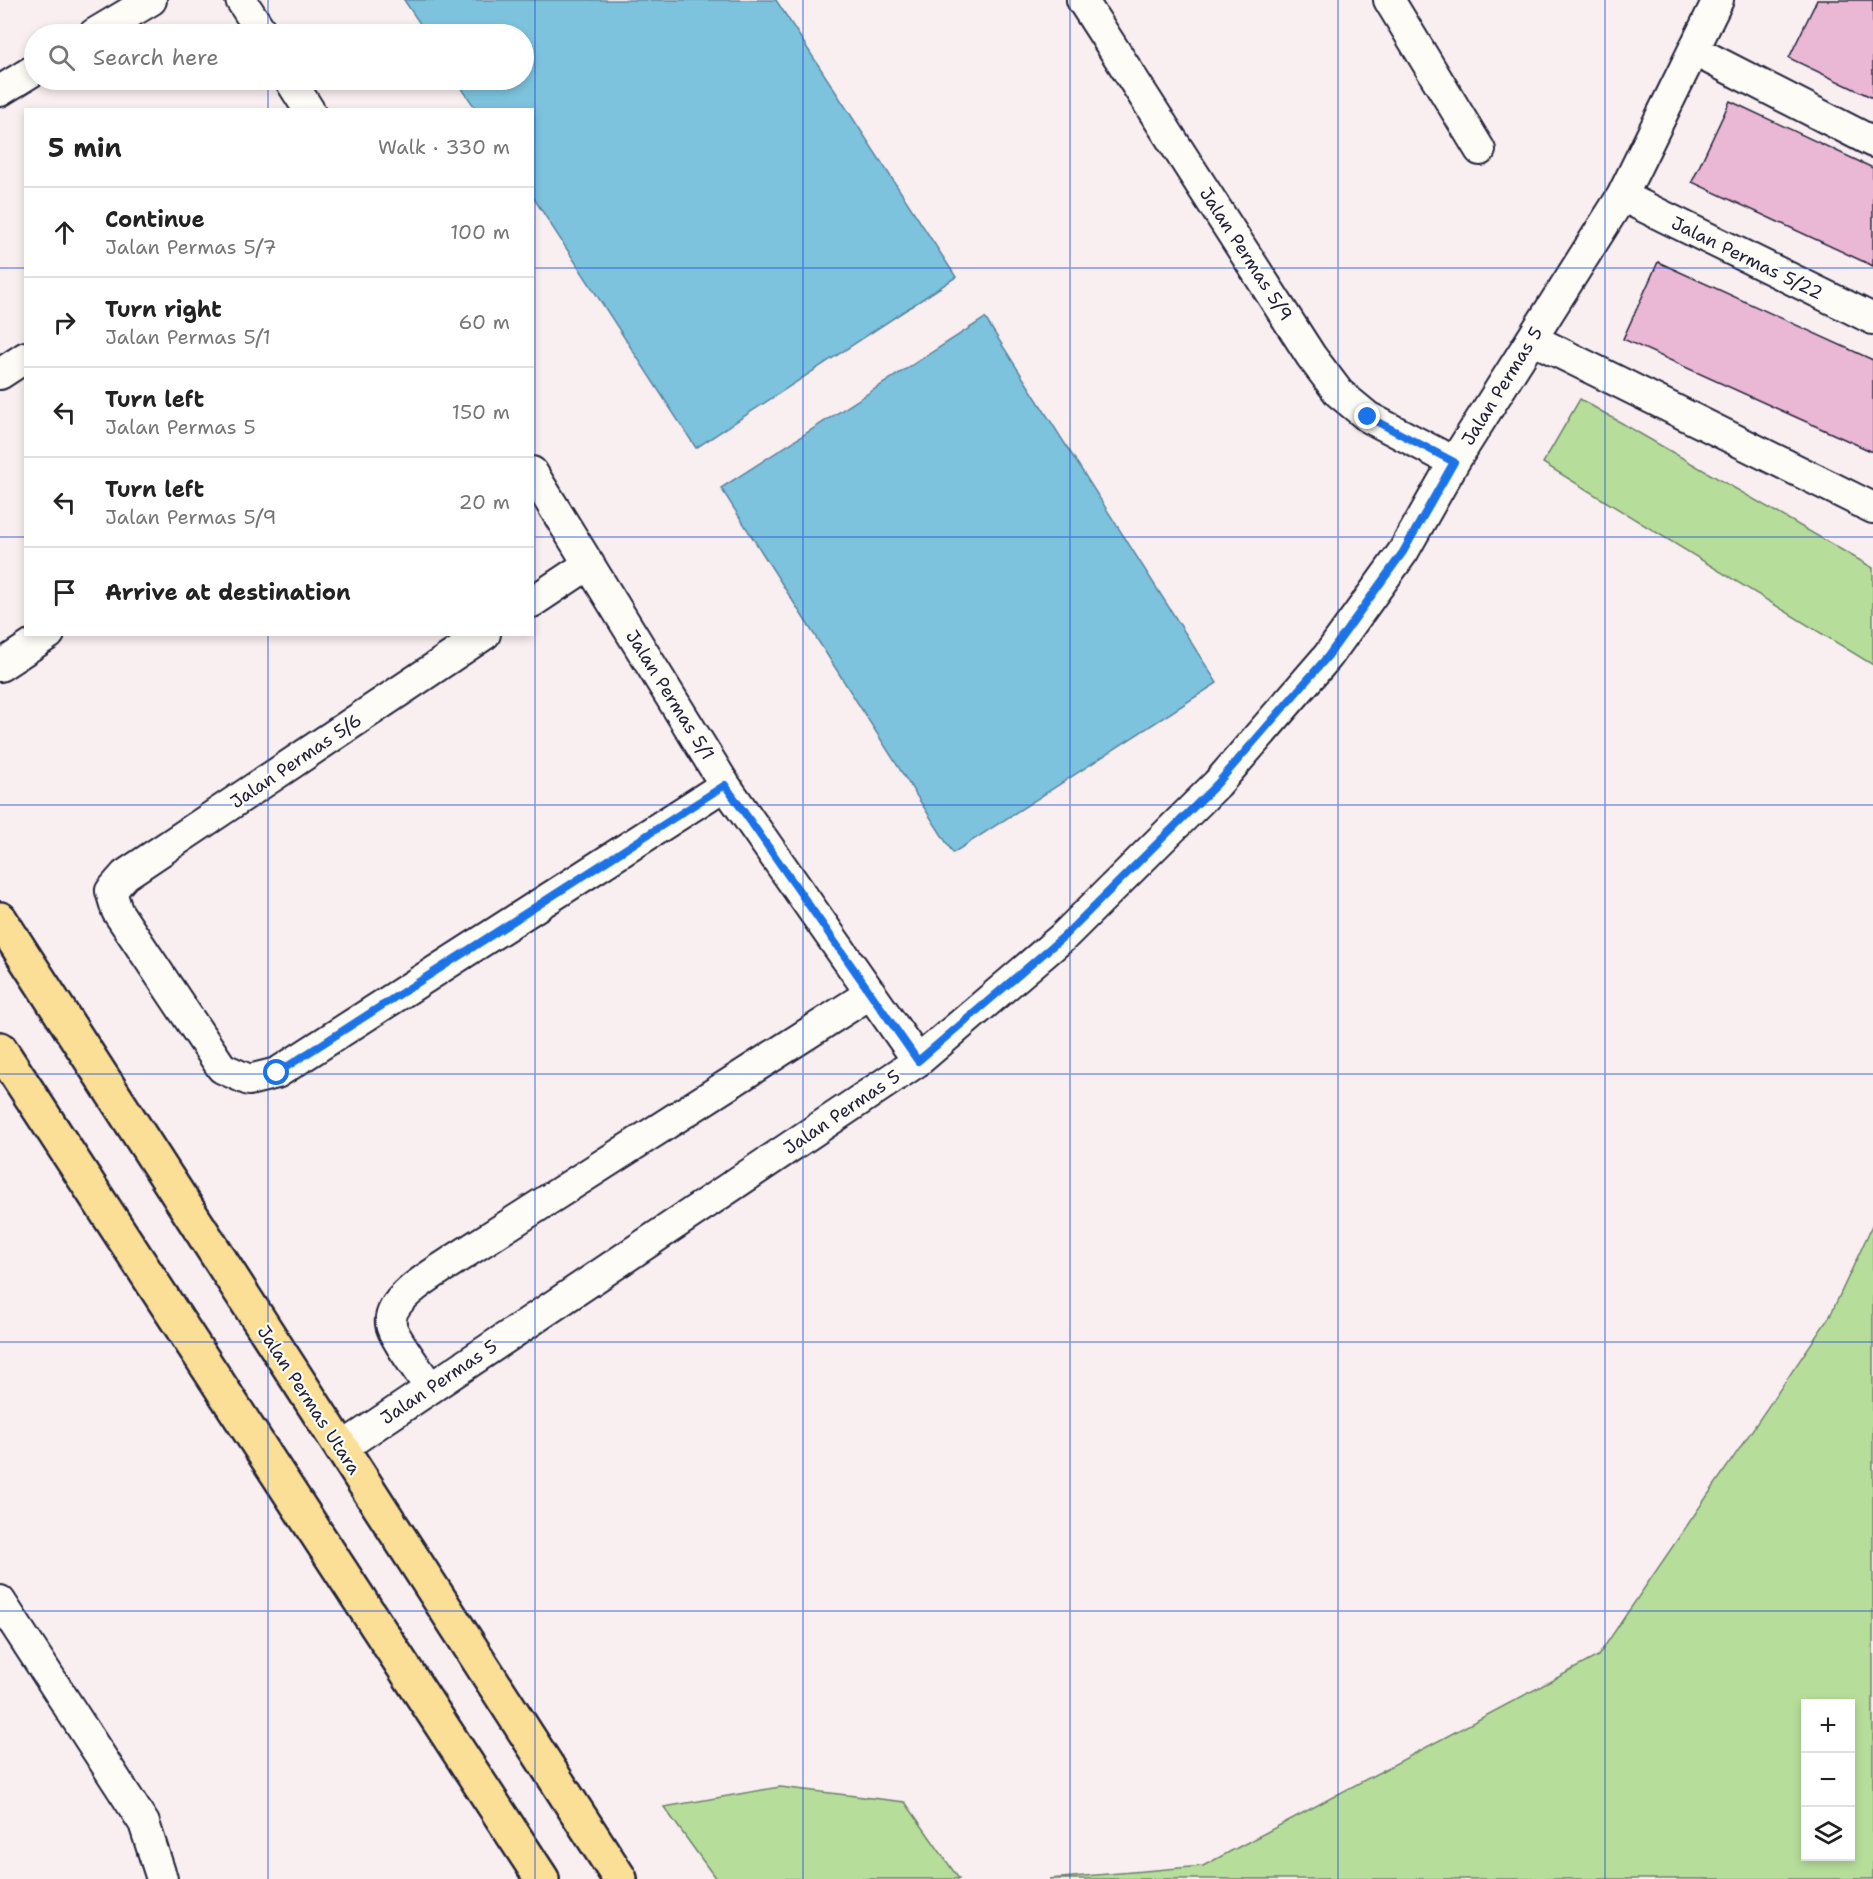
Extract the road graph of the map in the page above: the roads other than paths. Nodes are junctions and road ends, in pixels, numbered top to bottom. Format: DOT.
graph roads {
  1 [pos="151,0"];
  2 [pos="241,0"];
  3 [pos="1082,0"];
  4 [pos="1389,0"];
  5 [pos="1718,0"];
  6 [pos="111,24"];
  7 [pos="257,24"];
  8 [pos="1695,51"];
  9 [pos="24,76"];
  10 [pos="296,90"];
  11 [pos="0,91"];
  12 [pos="308,108"];
  13 [pos="1873,142"];
  14 [pos="1480,150"];
  15 [pos="1622,196"];
  16 [pos="1873,319"];
  17 [pos="1532,339"];
  18 [pos="24,358"];
  19 [pos="0,374"];
  20 [pos="1454,462"];
  21 [pos="534,475"];
  22 [pos="1873,508"];
  23 [pos="589,564"];
  24 [pos="534,601"];
  25 [pos="46,636"];
  26 [pos="481,636"];
  27 [pos="0,666"];
  28 [pos="725,785"];
  29 [pos="0,919"];
  30 [pos="871,993"];
  31 [pos="0,1049"];
  32 [pos="918,1061"];
  33 [pos="430,1388"];
  34 [pos="340,1449"];
  35 [pos="0,1601"];
  36 [pos="162,1879"];
  37 [pos="542,1879"];
  38 [pos="620,1879"];
  1 -- 6 [label="street"];
  2 -- 7 [label="street"];
  3 -- 20 [label="street, Jalan Permas 5/9"];
  4 -- 14 [label="street"];
  5 -- 8 [label="street, Jalan Permas 5"];
  8 -- 13 [label="street"];
  8 -- 15 [label="street, Jalan Permas 5"];
  9 -- 11 [label="street"];
  10 -- 12 [label="street"];
  15 -- 16 [label="street, Jalan Permas 5/22"];
  15 -- 17 [label="street, Jalan Permas 5"];
  17 -- 20 [label="street, Jalan Permas 5"];
  17 -- 22 [label="street"];
  18 -- 19 [label="street"];
  20 -- 32 [label="street, Jalan Permas 5"];
  21 -- 23 [label="street, Jalan Permas 5/1"];
  23 -- 24 [label="street"];
  23 -- 28 [label="street, Jalan Permas 5/1"];
  25 -- 27 [label="street"];
  26 -- 28 [label="street, Jalan Permas 5/6"];
  28 -- 30 [label="street, Jalan Permas 5/1"];
  29 -- 34 [label="main road, Jalan Permas Utara"];
  30 -- 32 [label="street, Jalan Permas 5/1"];
  30 -- 33 [label="street"];
  31 -- 37 [label="main road"];
  32 -- 33 [label="street, Jalan Permas 5"];
  33 -- 34 [label="street, Jalan Permas 5"];
  34 -- 38 [label="main road, Jalan Permas Utara"];
  35 -- 36 [label="street"];
}
